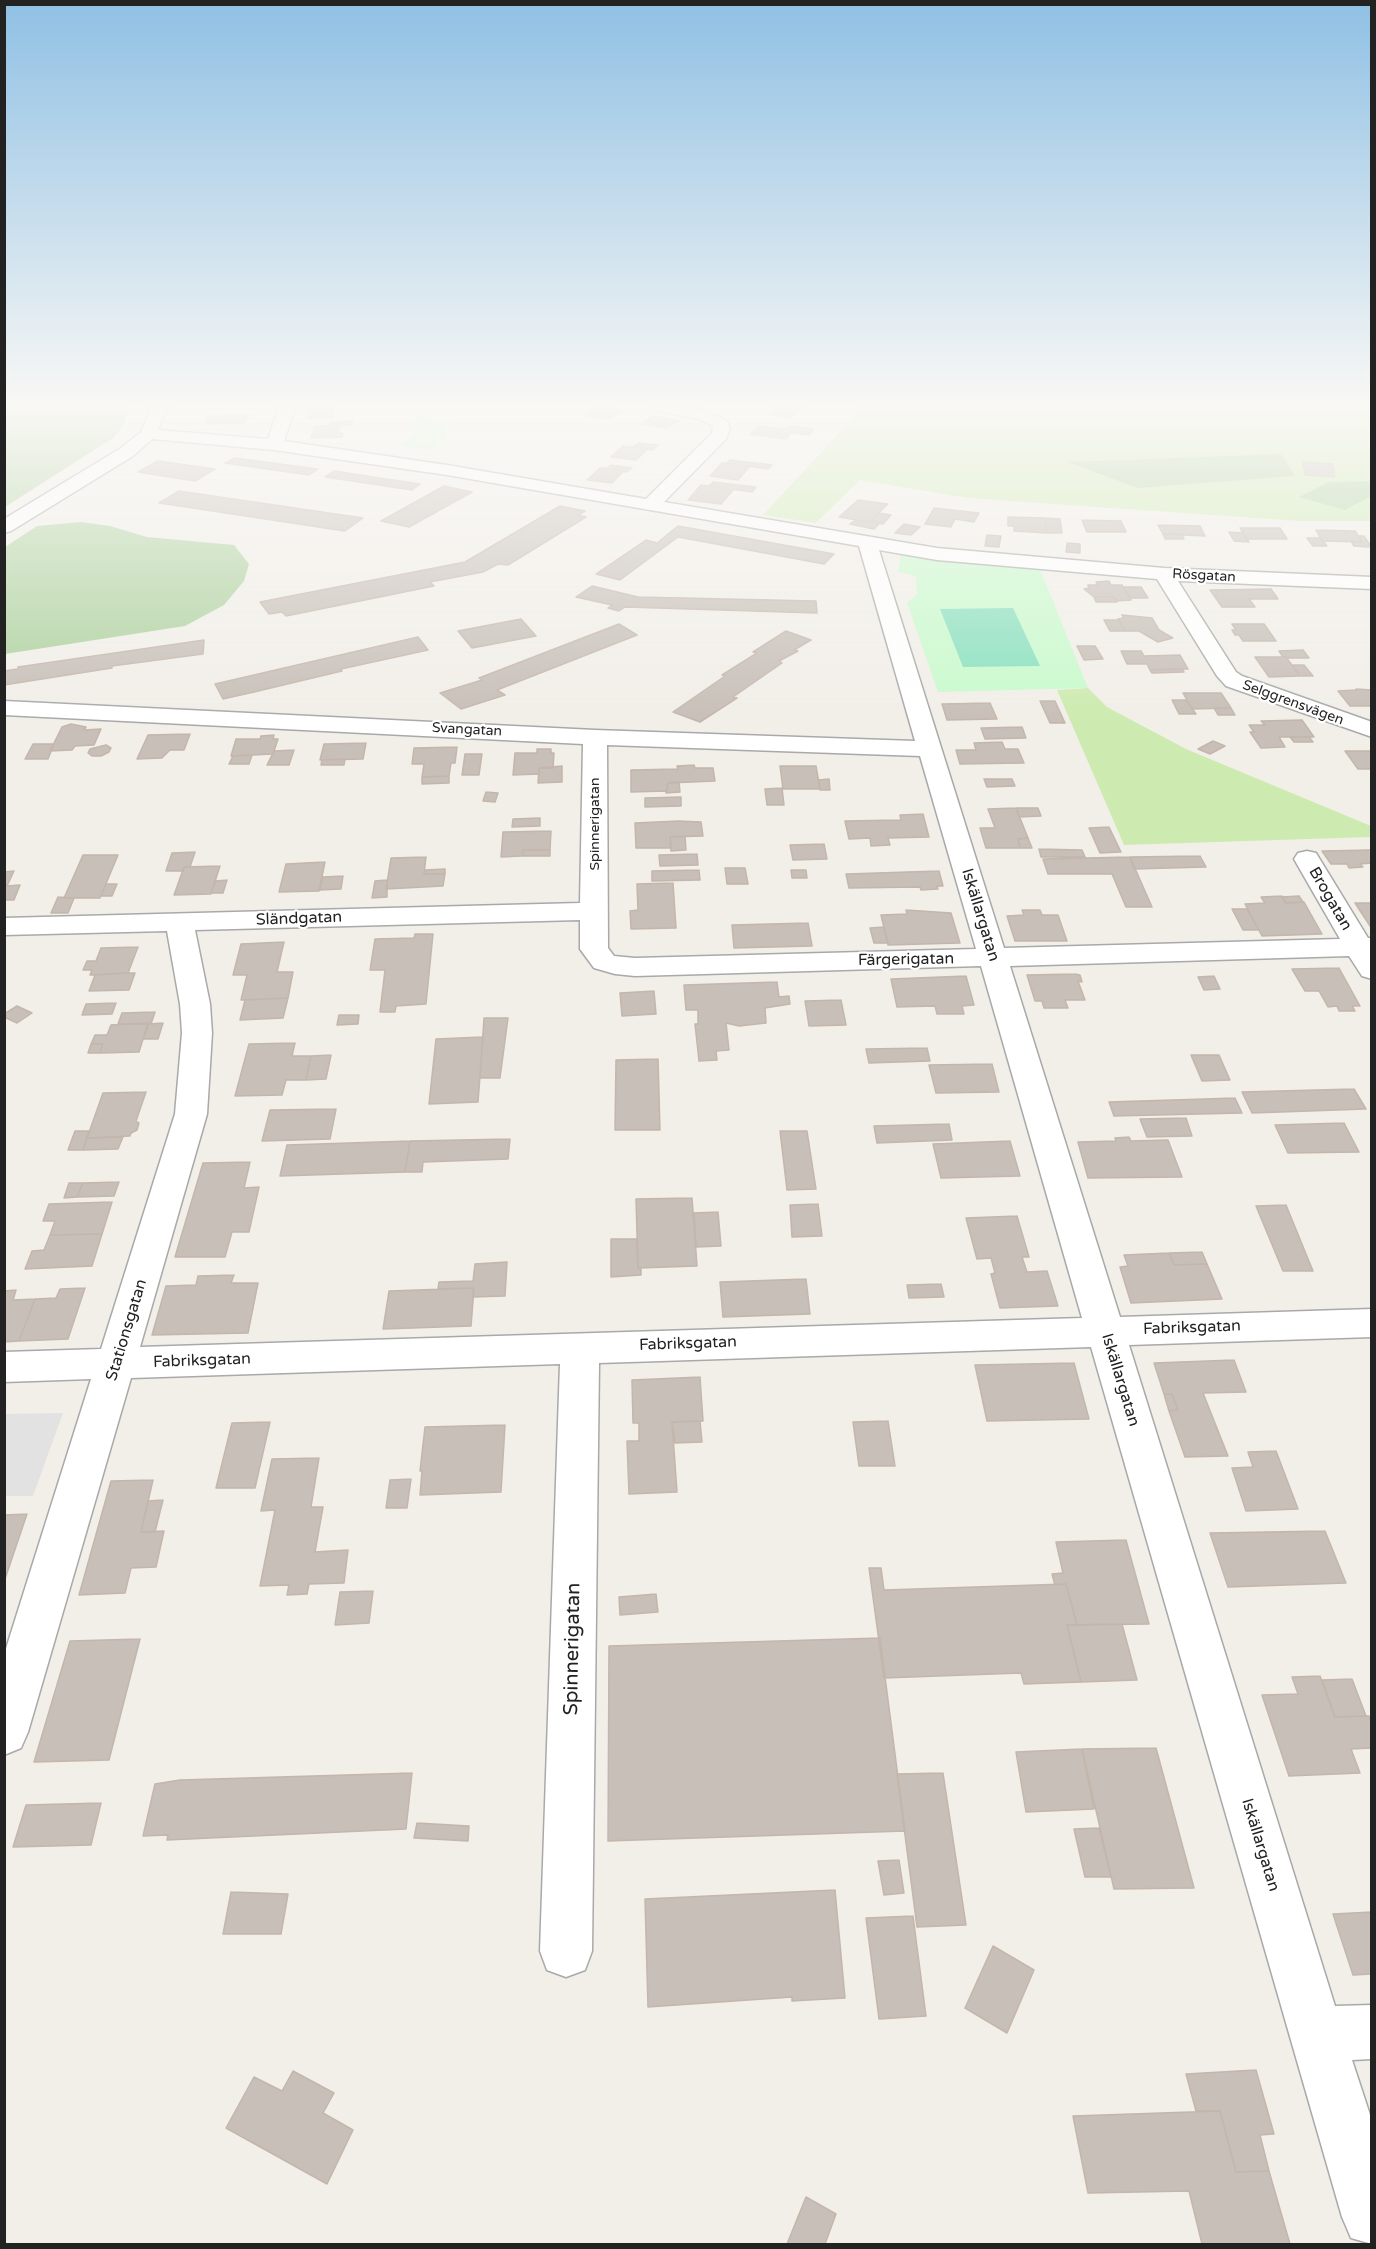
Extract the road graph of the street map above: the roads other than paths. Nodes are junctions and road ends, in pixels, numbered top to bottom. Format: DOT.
graph roads {
  1 [pos="29,512"];
  2 [pos="689,512"];
  3 [pos="4,527"];
  4 [pos="867,544"];
  5 [pos="1164,574"];
  6 [pos="1371,583"];
  7 [pos="4,708"];
  8 [pos="1371,730"];
  9 [pos="595,737"];
  10 [pos="930,749"];
  11 [pos="1307,859"];
  12 [pos="594,911"];
  13 [pos="178,922"];
  14 [pos="4,927"];
  15 [pos="1367,955"];
  16 [pos="993,958"];
  17 [pos="1371,1323"];
  18 [pos="1105,1330"];
  19 [pos="580,1348"];
  20 [pos="116,1364"];
  21 [pos="4,1367"];
  22 [pos="4,1732"];
  23 [pos="566,1951"];
  24 [pos="1371,2032"];
  25 [pos="1317,2034"];
  26 [pos="1371,2217"];
  1 -- 3 [label="street"];
  2 -- 4 [label="street, Rösgatan"];
  4 -- 5 [label="street, Rösgatan"];
  4 -- 10 [label="street, Iskällargatan"];
  5 -- 6 [label="street, Rösgatan"];
  5 -- 8 [label="street, Selggrensvägen"];
  7 -- 9 [label="street, Svangatan"];
  9 -- 10 [label="street, Svangatan"];
  9 -- 12 [label="street, Spinnerigatan"];
  10 -- 16 [label="street, Iskällargatan"];
  11 -- 15 [label="street, Brogatan"];
  12 -- 13 [label="street, Sländgatan"];
  12 -- 16 [label="street, Färgerigatan"];
  13 -- 14 [label="street, Sländgatan"];
  13 -- 20 [label="street, Stationsgatan"];
  15 -- 16 [label="street, Färgerigatan"];
  16 -- 18 [label="street, Iskällargatan"];
  17 -- 18 [label="street, Fabriksgatan"];
  18 -- 19 [label="street, Fabriksgatan"];
  18 -- 25 [label="street, Iskällargatan"];
  19 -- 20 [label="street, Fabriksgatan"];
  19 -- 23 [label="street, Spinnerigatan"];
  20 -- 21 [label="street, Fabriksgatan"];
  20 -- 22 [label="street, Stationsgatan"];
  24 -- 25 [label="street"];
  25 -- 26 [label="street, Iskällargatan"];
}
